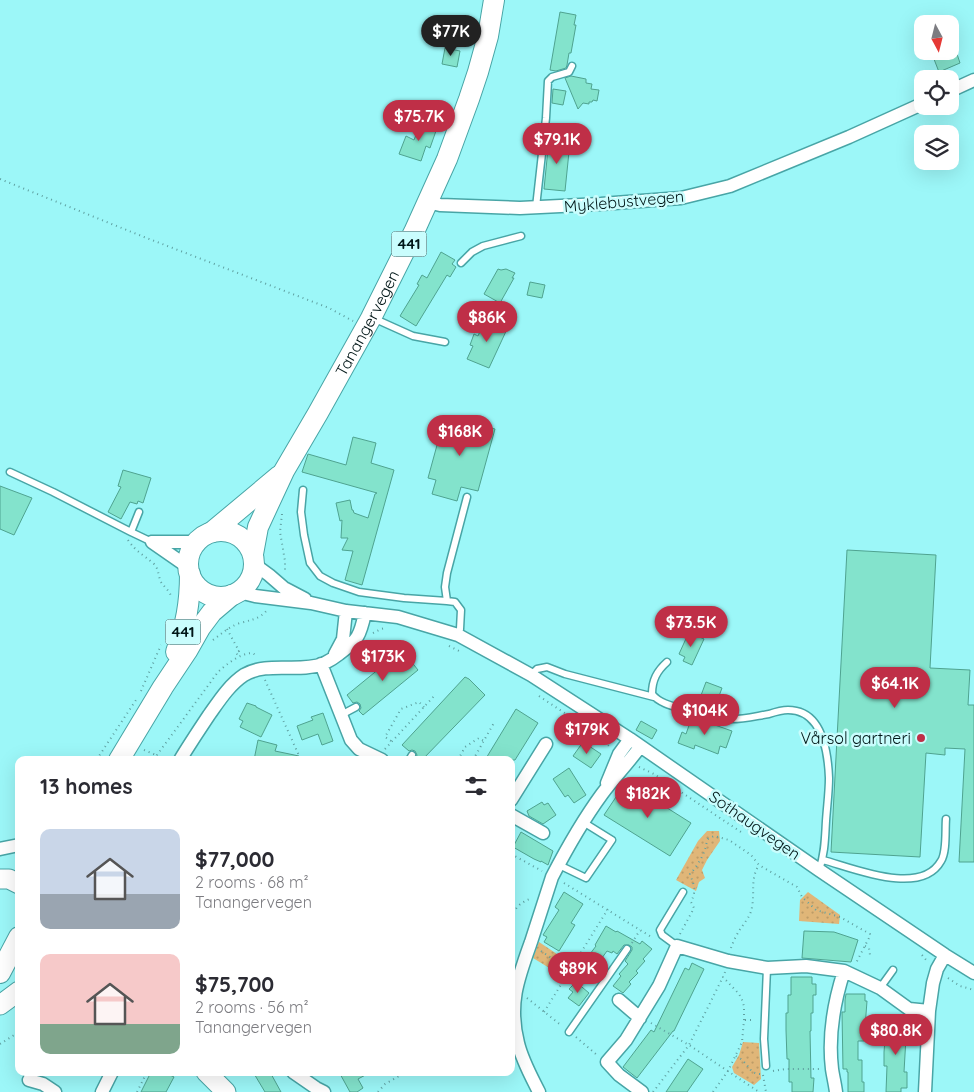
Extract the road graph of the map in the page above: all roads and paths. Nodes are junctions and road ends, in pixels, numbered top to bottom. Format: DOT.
graph roads {
  1 [pos="494,0"];
  2 [pos="572,66"];
  3 [pos="974,80"];
  4 [pos="959,87"];
  5 [pos="914,108"];
  6 [pos="0,179"];
  7 [pos="427,202"];
  8 [pos="536,207"];
  9 [pos="521,236"];
  10 [pos="461,263"];
  11 [pos="369,323"];
  12 [pos="445,342"];
  13 [pos="284,471"];
  14 [pos="10,472"];
  15 [pos="303,490"];
  16 [pos="467,497"];
  17 [pos="139,512"];
  18 [pos="121,527"];
  19 [pos="131,532"];
  20 [pos="204,537"];
  21 [pos="152,542"];
  22 [pos="253,559"];
  23 [pos="189,570"];
  24 [pos="235,593"];
  25 [pos="173,600"];
  26 [pos="447,601"];
  27 [pos="311,603"];
  28 [pos="269,608"];
  29 [pos="346,611"];
  30 [pos="365,613"];
  31 [pos="391,628"];
  32 [pos="227,629"];
  33 [pos="371,634"];
  34 [pos="458,635"];
  35 [pos="213,640"];
  36 [pos="442,643"];
  37 [pos="161,644"];
  38 [pos="466,654"];
  39 [pos="239,657"];
  40 [pos="327,662"];
  41 [pos="667,662"];
  42 [pos="260,665"];
  43 [pos="531,675"];
  44 [pos="163,687"];
  45 [pos="436,694"];
  46 [pos="539,696"];
  47 [pos="654,697"];
  48 [pos="356,707"];
  49 [pos="424,707"];
  50 [pos="341,715"];
  51 [pos="495,721"];
  52 [pos="630,739"];
  53 [pos="484,740"];
  54 [pos="392,742"];
  55 [pos="546,744"];
  56 [pos="640,746"];
  57 [pos="613,750"];
  58 [pos="142,755"];
  59 [pos="157,755"];
  60 [pos="99,756"];
  61 [pos="121,756"];
  62 [pos="183,756"];
  63 [pos="299,756"];
  64 [pos="373,756"];
  65 [pos="381,756"];
  66 [pos="460,756"];
  67 [pos="475,756"];
  68 [pos="515,794"];
  69 [pos="602,794"];
  70 [pos="515,817"];
  71 [pos="946,819"];
  72 [pos="583,822"];
  73 [pos="543,833"];
  74 [pos="15,846"];
  75 [pos="0,849"];
  76 [pos="515,856"];
  77 [pos="559,864"];
  78 [pos="759,865"];
  79 [pos="821,865"];
  80 [pos="552,877"];
  81 [pos="0,879"];
  82 [pos="15,882"];
  83 [pos="682,892"];
  84 [pos="532,898"];
  85 [pos="608,909"];
  86 [pos="515,911"];
  87 [pos="640,930"];
  88 [pos="654,938"];
  89 [pos="15,945"];
  90 [pos="677,946"];
  91 [pos="865,946"];
  92 [pos="537,949"];
  93 [pos="627,949"];
  94 [pos="730,952"];
  95 [pos="870,955"];
  96 [pos="945,955"];
  97 [pos="572,966"];
  98 [pos="767,968"];
  99 [pos="726,969"];
  100 [pos="893,970"];
  101 [pos="847,972"];
  102 [pos="0,973"];
  103 [pos="974,973"];
  104 [pos="723,977"];
  105 [pos="948,978"];
  106 [pos="880,988"];
  107 [pos="515,990"];
  108 [pos="974,990"];
  109 [pos="522,993"];
  110 [pos="15,994"];
  111 [pos="619,1000"];
  112 [pos="0,1005"];
  113 [pos="929,1011"];
  114 [pos="544,1012"];
  115 [pos="642,1019"];
  116 [pos="744,1020"];
  117 [pos="765,1020"];
  118 [pos="515,1028"];
  119 [pos="569,1032"];
  120 [pos="15,1035"];
  121 [pos="0,1044"];
  122 [pos="689,1045"];
  123 [pos="736,1056"];
  124 [pos="607,1062"];
  125 [pos="766,1066"];
  126 [pos="772,1070"];
  127 [pos="828,1070"];
  128 [pos="728,1071"];
  129 [pos="110,1076"];
  130 [pos="145,1076"];
  131 [pos="210,1076"];
  132 [pos="302,1076"];
  133 [pos="399,1076"];
  134 [pos="29,1080"];
  135 [pos="55,1092"];
  136 [pos="102,1092"];
  137 [pos="137,1092"];
  138 [pos="226,1092"];
  139 [pos="324,1092"];
  140 [pos="378,1092"];
  141 [pos="539,1092"];
  142 [pos="642,1092"];
  143 [pos="654,1092"];
  144 [pos="714,1092"];
  145 [pos="759,1092"];
  146 [pos="766,1092"];
  147 [pos="836,1092"];
  148 [pos="925,1092"];
  1 -- 7 [label="main road, Tanangervegen / 441"];
  2 -- 8 [label="lane"];
  3 -- 4 [label="street"];
  5 -- 8 [label="street, Myklebustvegen"];
  6 -- 11 [label="path"];
  7 -- 8 [label="street, Myklebustvegen"];
  7 -- 11 [label="main road, Tanangervegen / 441"];
  9 -- 10 [label="lane"];
  11 -- 12 [label="lane"];
  11 -- 13 [label="main road, Tanangervegen / 441"];
  13 -- 20 [label="main road, Tanangervegen / 441"];
  13 -- 22 [label="main road, Tanangervegen / 441"];
  14 -- 18 [label="lane"];
  15 -- 26 [label="lane"];
  16 -- 26 [label="lane"];
  17 -- 19 [label="lane"];
  18 -- 19 [label="lane"];
  18 -- 25 [label="path"];
  19 -- 21 [label="lane"];
  20 -- 21 [label="street"];
  20 -- 22 [label="main road"];
  20 -- 23 [label="main road, 441"];
  21 -- 23 [label="street"];
  22 -- 24 [label="main road, 441"];
  22 -- 27 [label="street, Sothaugvegen"];
  23 -- 24 [label="main road"];
  23 -- 44 [label="main road, 441"];
  24 -- 27 [label="street, Sothaugvegen"];
  24 -- 44 [label="main road, 441"];
  26 -- 34 [label="lane"];
  27 -- 29 [label="street, Sothaugvegen"];
  28 -- 32 [label="path"];
  29 -- 30 [label="street, Sothaugvegen"];
  29 -- 40 [label="street"];
  30 -- 34 [label="street, Sothaugvegen"];
  30 -- 40 [label="street"];
  31 -- 33 [label="path"];
  32 -- 35 [label="path"];
  32 -- 39 [label="path"];
  34 -- 43 [label="street, Sothaugvegen"];
  36 -- 38 [label="path"];
  37 -- 60 [label="path"];
  39 -- 42 [label="path"];
  39 -- 59 [label="path"];
  40 -- 42 [label="street"];
  40 -- 50 [label="street"];
  41 -- 47 [label="lane"];
  42 -- 62 [label="street"];
  42 -- 63 [label="path"];
  43 -- 47 [label="lane"];
  43 -- 52 [label="street, Sothaugvegen"];
  44 -- 61 [label="main road, 441"];
  45 -- 49 [label="path"];
  46 -- 57 [label="path"];
  47 -- 79 [label="lane"];
  48 -- 50 [label="lane"];
  49 -- 54 [label="path"];
  49 -- 54 [label="path"];
  50 -- 64 [label="street"];
  51 -- 53 [label="path"];
  52 -- 56 [label="street, Sothaugvegen"];
  52 -- 69 [label="street"];
  53 -- 66 [label="path"];
  53 -- 67 [label="path"];
  54 -- 65 [label="path"];
  55 -- 68 [label="street"];
  56 -- 69 [label="street"];
  56 -- 79 [label="street, Sothaugvegen"];
  58 -- 59 [label="path"];
  69 -- 72 [label="street"];
  70 -- 73 [label="street"];
  71 -- 79 [label="lane"];
  72 -- 77 [label="street"];
  72 -- 77 [label="lane"];
  74 -- 75 [label="street"];
  76 -- 80 [label="path"];
  77 -- 80 [label="street"];
  78 -- 90 [label="path"];
  78 -- 91 [label="path"];
  78 -- 94 [label="path"];
  79 -- 96 [label="street, Sothaugvegen"];
  80 -- 85 [label="path"];
  80 -- 107 [label="street"];
  81 -- 82 [label="main road"];
  83 -- 90 [label="lane"];
  84 -- 86 [label="path"];
  85 -- 87 [label="path"];
  85 -- 97 [label="path"];
  87 -- 88 [label="path"];
  87 -- 93 [label="path"];
  89 -- 102 [label="main road"];
  90 -- 98 [label="street"];
  90 -- 115 [label="street"];
  91 -- 95 [label="path"];
  91 -- 101 [label="path"];
  92 -- 97 [label="path"];
  93 -- 119 [label="lane"];
  96 -- 103 [label="street, Sothaugvegen"];
  96 -- 113 [label="street"];
  97 -- 114 [label="path"];
  98 -- 101 [label="street"];
  98 -- 117 [label="lane"];
  99 -- 104 [label="path"];
  100 -- 106 [label="lane"];
  101 -- 106 [label="street"];
  101 -- 147 [label="street"];
  104 -- 116 [label="path"];
  104 -- 122 [label="path"];
  105 -- 108 [label="path"];
  106 -- 113 [label="street"];
  109 -- 114 [label="path"];
  110 -- 112 [label="main road"];
  111 -- 115 [label="street"];
  113 -- 148 [label="street"];
  114 -- 119 [label="path"];
  115 -- 122 [label="path"];
  115 -- 124 [label="street"];
  116 -- 117 [label="path"];
  116 -- 123 [label="path"];
  117 -- 125 [label="lane"];
  118 -- 141 [label="street"];
  119 -- 124 [label="path"];
  120 -- 121 [label="path"];
  122 -- 128 [label="path"];
  122 -- 143 [label="path"];
  123 -- 128 [label="path"];
  123 -- 146 [label="path"];
  124 -- 142 [label="street"];
  126 -- 127 [label="path"];
  128 -- 144 [label="path"];
  128 -- 145 [label="path"];
  129 -- 136 [label="street"];
  130 -- 137 [label="path"];
  131 -- 138 [label="main road"];
  132 -- 139 [label="street"];
  133 -- 140 [label="path"];
  134 -- 135 [label="street"];
}
